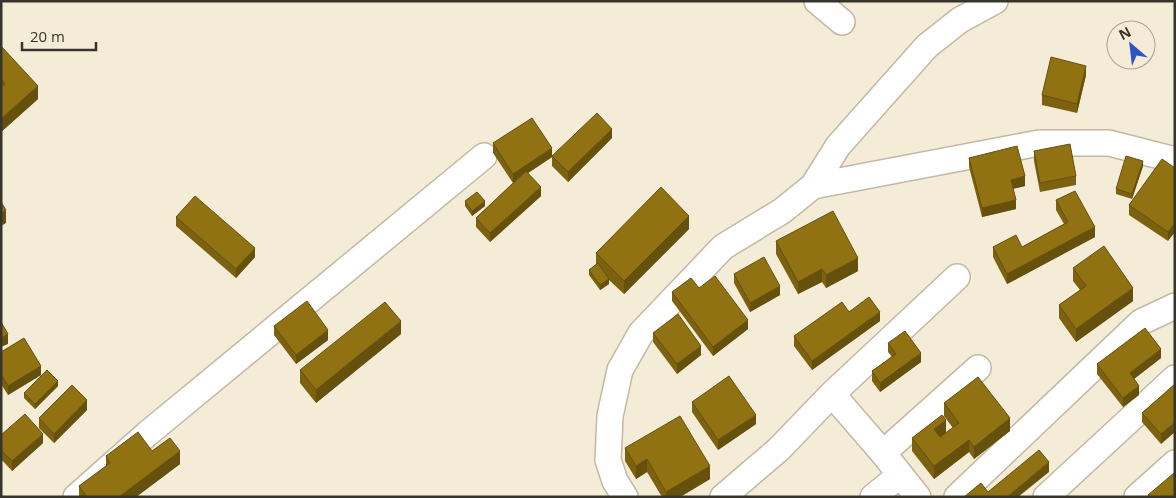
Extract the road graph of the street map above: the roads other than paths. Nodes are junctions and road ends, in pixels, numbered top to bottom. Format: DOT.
graph roads {
  1 [pos="817,1"];
  2 [pos="995,1"];
  3 [pos="842,22"];
  4 [pos="484,156"];
  5 [pos="1175,160"];
  6 [pos="813,186"];
  7 [pos="957,277"];
  8 [pos="1175,306"];
  9 [pos="978,368"];
  10 [pos="1175,378"];
  11 [pos="832,394"];
  12 [pos="883,454"];
  13 [pos="1175,463"];
  14 [pos="900,475"];
  15 [pos="76,497"];
  16 [pos="625,497"];
  17 [pos="723,497"];
  18 [pos="874,497"];
  19 [pos="918,497"];
  20 [pos="957,497"];
  21 [pos="1046,497"];
  22 [pos="1137,497"];
  1 -- 3 [label="street"];
  2 -- 6 [label="street"];
  4 -- 15 [label="street"];
  5 -- 6 [label="street"];
  6 -- 16 [label="street"];
  7 -- 11 [label="street"];
  8 -- 20 [label="street"];
  9 -- 12 [label="street"];
  10 -- 21 [label="street"];
  11 -- 12 [label="street"];
  11 -- 17 [label="street"];
  12 -- 14 [label="street"];
  13 -- 22 [label="street"];
  14 -- 18 [label="street"];
  14 -- 19 [label="street"];
}
